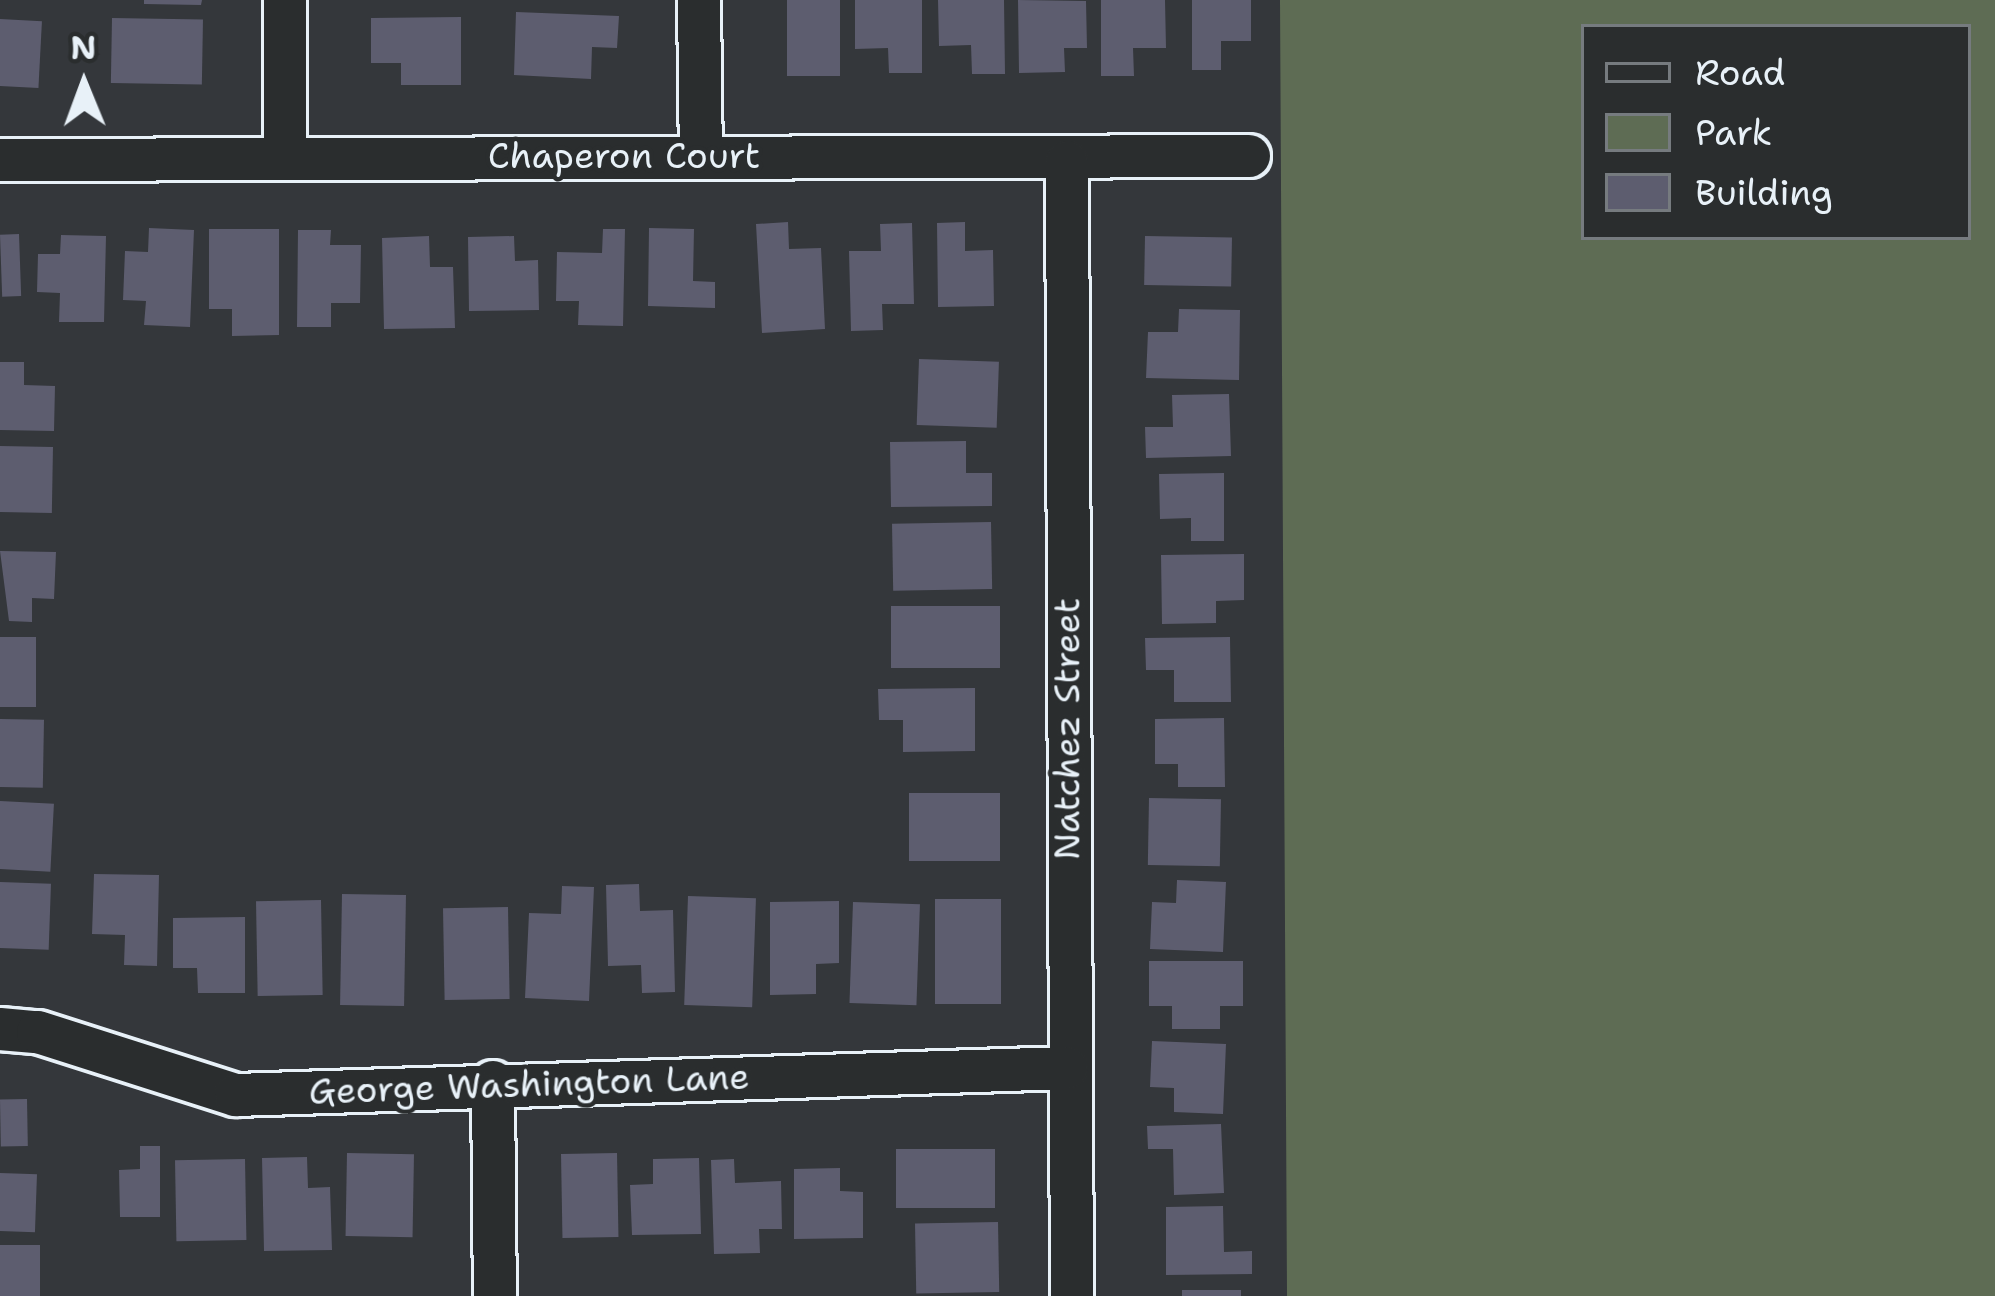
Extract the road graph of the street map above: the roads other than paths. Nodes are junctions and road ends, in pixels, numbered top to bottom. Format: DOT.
graph roads {
  1 [pos="285,0"];
  2 [pos="699,0"];
  3 [pos="701,155"];
  4 [pos="1249,156"];
  5 [pos="285,157"];
  6 [pos="0,160"];
  7 [pos="1067,162"];
  8 [pos="0,1029"];
  9 [pos="1067,1068"];
  10 [pos="493,1082"];
  11 [pos="495,1296"];
  12 [pos="1072,1296"];
  1 -- 5 [label="street"];
  2 -- 3 [label="street"];
  3 -- 5 [label="street, Chaperon Court"];
  3 -- 7 [label="street, Chaperon Court"];
  4 -- 7 [label="street, Chaperon Court"];
  5 -- 6 [label="street, Chaperon Court"];
  7 -- 9 [label="street, Natchez Street"];
  8 -- 10 [label="street, George Washington Lane"];
  9 -- 10 [label="street, George Washington Lane"];
  9 -- 12 [label="street, Natchez Street"];
  10 -- 11 [label="street"];
}
